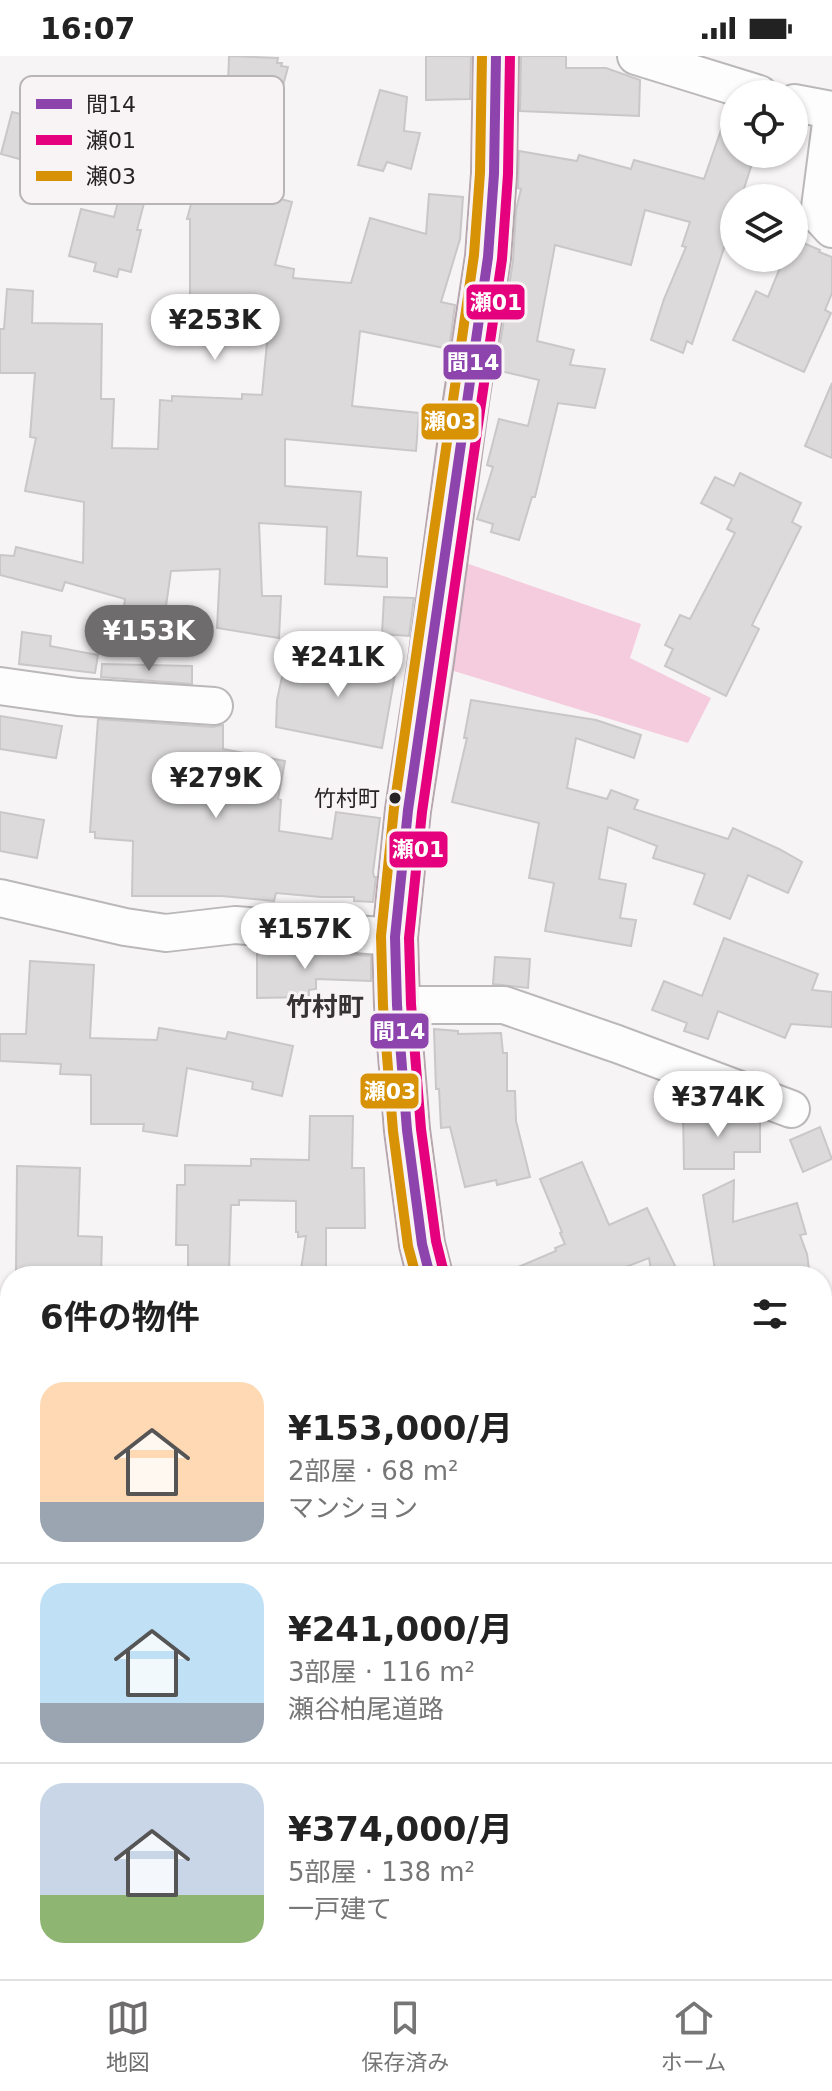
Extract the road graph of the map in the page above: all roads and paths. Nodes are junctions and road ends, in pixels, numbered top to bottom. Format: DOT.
graph roads {
  1 [pos="496,56"];
  2 [pos="636,56"];
  3 [pos="720,82"];
  4 [pos="808,106"];
  5 [pos="832,112"];
  6 [pos="832,229"];
  7 [pos="0,686"];
  8 [pos="214,706"];
  9 [pos="0,898"];
  10 [pos="395,937"];
  11 [pos="397,1005"];
  12 [pos="791,1109"];
  13 [pos="428,1266"];
  1 -- 10 [label="main road"];
  2 -- 3 [label="street"];
  4 -- 5 [label="street"];
  5 -- 6 [label="street"];
  7 -- 8 [label="street"];
  9 -- 10 [label="street"];
  10 -- 11 [label="main road"];
  11 -- 12 [label="street"];
  11 -- 13 [label="main road"];
}
